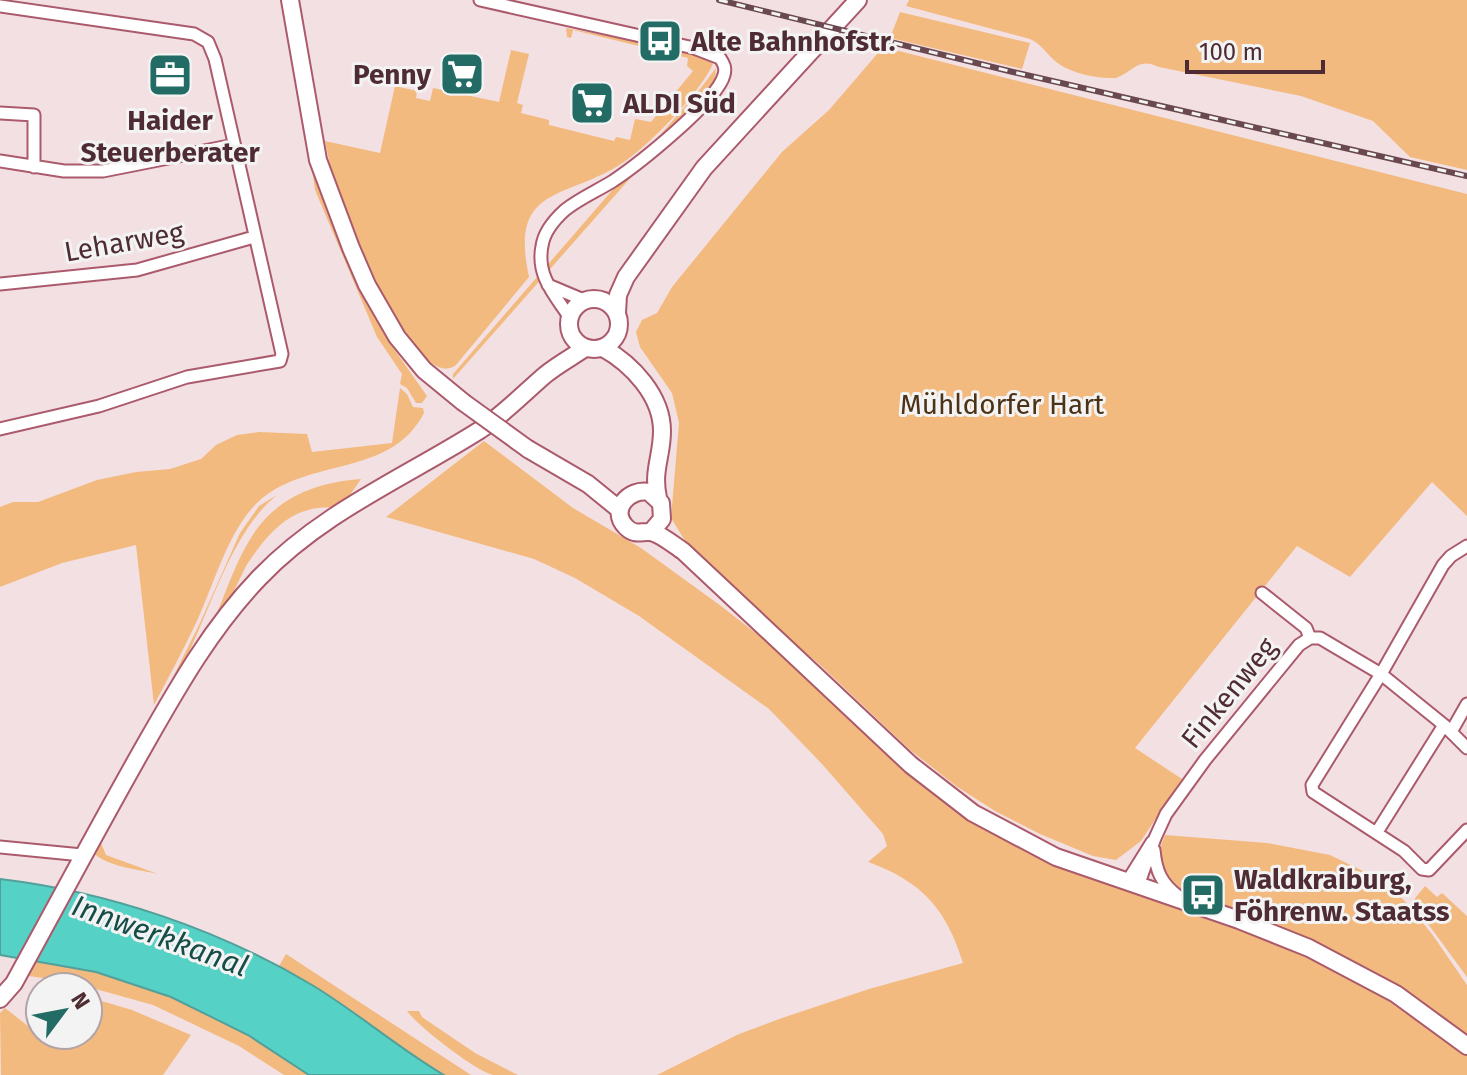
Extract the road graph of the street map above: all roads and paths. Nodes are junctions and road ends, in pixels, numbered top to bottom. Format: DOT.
graph roads {
  1 [pos="290,0"];
  2 [pos="480,0"];
  3 [pos="858,0"];
  4 [pos="0,6"];
  5 [pos="0,113"];
  6 [pos="234,145"];
  7 [pos="0,161"];
  8 [pos="34,167"];
  9 [pos="254,237"];
  10 [pos="626,277"];
  11 [pos="0,284"];
  12 [pos="548,285"];
  13 [pos="592,300"];
  14 [pos="617,313"];
  15 [pos="570,324"];
  16 [pos="619,331"];
  17 [pos="585,348"];
  18 [pos="603,348"];
  19 [pos="631,368"];
  20 [pos="546,374"];
  21 [pos="0,429"];
  22 [pos="655,469"];
  23 [pos="628,499"];
  24 [pos="660,506"];
  25 [pos="651,532"];
  26 [pos="1467,546"];
  27 [pos="683,551"];
  28 [pos="1262,593"];
  29 [pos="1310,638"];
  30 [pos="1381,674"];
  31 [pos="1467,704"];
  32 [pos="1447,728"];
  33 [pos="1467,748"];
  34 [pos="1467,830"];
  35 [pos="1377,832"];
  36 [pos="1154,841"];
  37 [pos="0,847"];
  38 [pos="77,858"];
  39 [pos="1132,884"];
  40 [pos="1185,901"];
  41 [pos="0,999"];
  42 [pos="1467,1046"];
  1 -- 23 [label="main road, bridge"];
  2 -- 12 [label="street"];
  3 -- 10 [label="main road"];
  4 -- 6 [label="street"];
  5 -- 8 [label="street"];
  6 -- 8 [label="street"];
  6 -- 9 [label="street"];
  7 -- 8 [label="street"];
  9 -- 11 [label="street, Leharweg"];
  9 -- 21 [label="street"];
  10 -- 13 [label="main road"];
  10 -- 14 [label="main road"];
  12 -- 13 [label="street"];
  12 -- 15 [label="street"];
  13 -- 14 [label="main road"];
  13 -- 15 [label="main road"];
  14 -- 16 [label="main road"];
  15 -- 17 [label="main road"];
  15 -- 20 [label="main road"];
  16 -- 18 [label="main road"];
  16 -- 19 [label="main road"];
  17 -- 18 [label="main road"];
  17 -- 20 [label="main road"];
  18 -- 19 [label="main road"];
  19 -- 22 [label="main road"];
  20 -- 38 [label="main road"];
  22 -- 23 [label="main road"];
  22 -- 24 [label="main road"];
  23 -- 24 [label="main road"];
  23 -- 25 [label="main road"];
  24 -- 25 [label="main road"];
  24 -- 27 [label="main road"];
  25 -- 27 [label="main road"];
  26 -- 30 [label="street"];
  27 -- 39 [label="main road"];
  28 -- 29 [label="street, Finkenweg"];
  29 -- 30 [label="street"];
  29 -- 36 [label="street, Finkenweg"];
  30 -- 32 [label="street"];
  30 -- 35 [label="street"];
  31 -- 32 [label="street"];
  32 -- 33 [label="street"];
  32 -- 35 [label="street"];
  34 -- 35 [label="street"];
  36 -- 39 [label="street, Finkenweg"];
  36 -- 40 [label="street"];
  37 -- 38 [label="street"];
  38 -- 41 [label="main road"];
  39 -- 40 [label="main road"];
  40 -- 42 [label="main road"];
}
